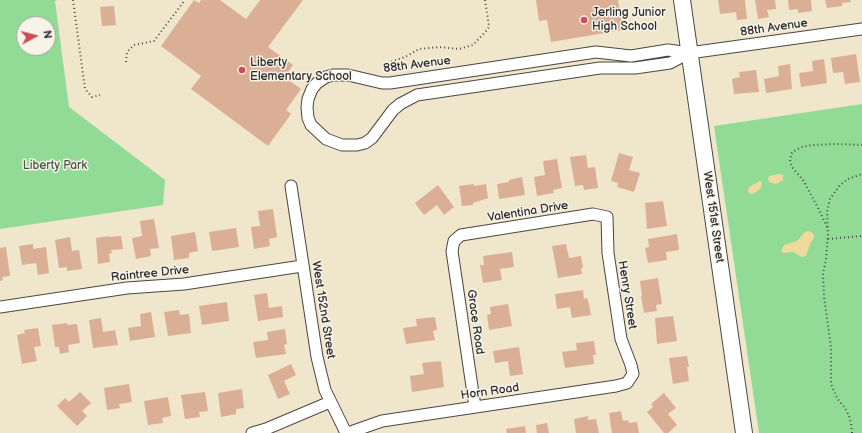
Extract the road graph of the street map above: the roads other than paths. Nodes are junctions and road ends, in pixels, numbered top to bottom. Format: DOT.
graph roads {
  1 [pos="682,0"];
  2 [pos="862,29"];
  3 [pos="689,53"];
  4 [pos="291,186"];
  5 [pos="607,217"];
  6 [pos="454,241"];
  7 [pos="302,266"];
  8 [pos="0,307"];
  9 [pos="633,374"];
  10 [pos="330,402"];
  11 [pos="475,407"];
  12 [pos="252,433"];
  13 [pos="347,433"];
  14 [pos="744,433"];
  1 -- 3 [label="street, West 151st Street"];
  2 -- 3 [label="street, 88th Avenue"];
  3 -- 3 [label="street, 88th Avenue"];
  3 -- 14 [label="street, West 151st Street"];
  4 -- 7 [label="street, West 152nd Street"];
  5 -- 6 [label="street, Valentina Drive"];
  5 -- 9 [label="street, Henry Street"];
  6 -- 11 [label="street, Grace Road"];
  7 -- 8 [label="street, Raintree Drive"];
  7 -- 10 [label="street, West 152nd Street"];
  9 -- 11 [label="street, Horn Road"];
  10 -- 12 [label="street"];
  10 -- 13 [label="street, West 152nd Street"];
  11 -- 13 [label="street, Horn Road"];
}
